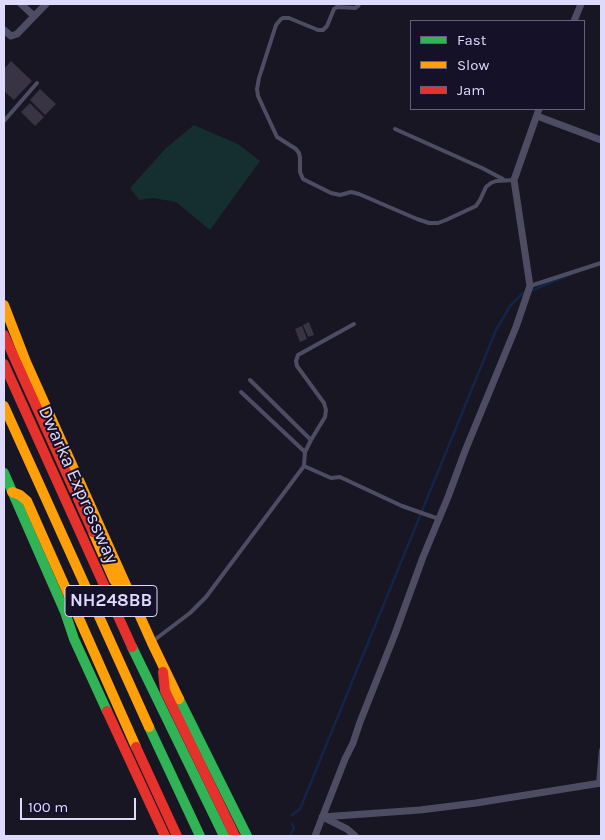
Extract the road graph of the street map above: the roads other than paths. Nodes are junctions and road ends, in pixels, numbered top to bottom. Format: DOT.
graph roads {
  1 [pos="21,4"];
  2 [pos="46,4"];
  3 [pos="359,4"];
  4 [pos="581,4"];
  5 [pos="34,16"];
  6 [pos="574,20"];
  7 [pos="4,30"];
  8 [pos="37,83"];
  9 [pos="538,112"];
  10 [pos="4,121"];
  11 [pos="395,129"];
  12 [pos="601,140"];
  13 [pos="505,180"];
  14 [pos="514,180"];
  15 [pos="601,263"];
  16 [pos="530,286"];
  17 [pos="4,305"];
  18 [pos="354,324"];
  19 [pos="4,336"];
  20 [pos="4,364"];
  21 [pos="250,380"];
  22 [pos="242,392"];
  23 [pos="4,406"];
  24 [pos="311,440"];
  25 [pos="305,452"];
  26 [pos="304,466"];
  27 [pos="4,473"];
  28 [pos="12,492"];
  29 [pos="439,519"];
  30 [pos="134,605"];
  31 [pos="152,643"];
  32 [pos="162,664"];
  33 [pos="601,750"];
  34 [pos="599,784"];
  35 [pos="322,817"];
  36 [pos="165,836"];
  37 [pos="177,836"];
  38 [pos="200,836"];
  39 [pos="224,836"];
  40 [pos="235,836"];
  41 [pos="246,836"];
  42 [pos="315,836"];
  43 [pos="355,836"];
  1 -- 5 [label="street"];
  2 -- 5 [label="street"];
  3 -- 13 [label="lane"];
  4 -- 6 [label="street"];
  5 -- 7 [label="street"];
  8 -- 10 [label="lane"];
  9 -- 12 [label="street"];
  9 -- 14 [label="street"];
  11 -- 13 [label="lane"];
  13 -- 14 [label="lane"];
  14 -- 16 [label="street"];
  15 -- 16 [label="lane"];
  16 -- 29 [label="street"];
  17 -- 30 [label="main road"];
  18 -- 24 [label="lane"];
  19 -- 30 [label="main road"];
  20 -- 39 [label="main road, Dwarka Expressway / NH248BB"];
  21 -- 24 [label="lane"];
  22 -- 25 [label="lane"];
  23 -- 38 [label="main road, Dwarka Expressway / NH248BB"];
  24 -- 25 [label="lane"];
  25 -- 26 [label="lane"];
  26 -- 29 [label="lane"];
  26 -- 31 [label="lane"];
  27 -- 28 [label="main road"];
  28 -- 36 [label="main road"];
  28 -- 37 [label="main road"];
  29 -- 35 [label="street"];
  30 -- 31 [label="main road"];
  31 -- 32 [label="main road"];
  32 -- 40 [label="main road"];
  32 -- 41 [label="main road"];
  33 -- 34 [label="lane"];
  34 -- 35 [label="street"];
  35 -- 42 [label="street"];
  35 -- 43 [label="street"];
}
